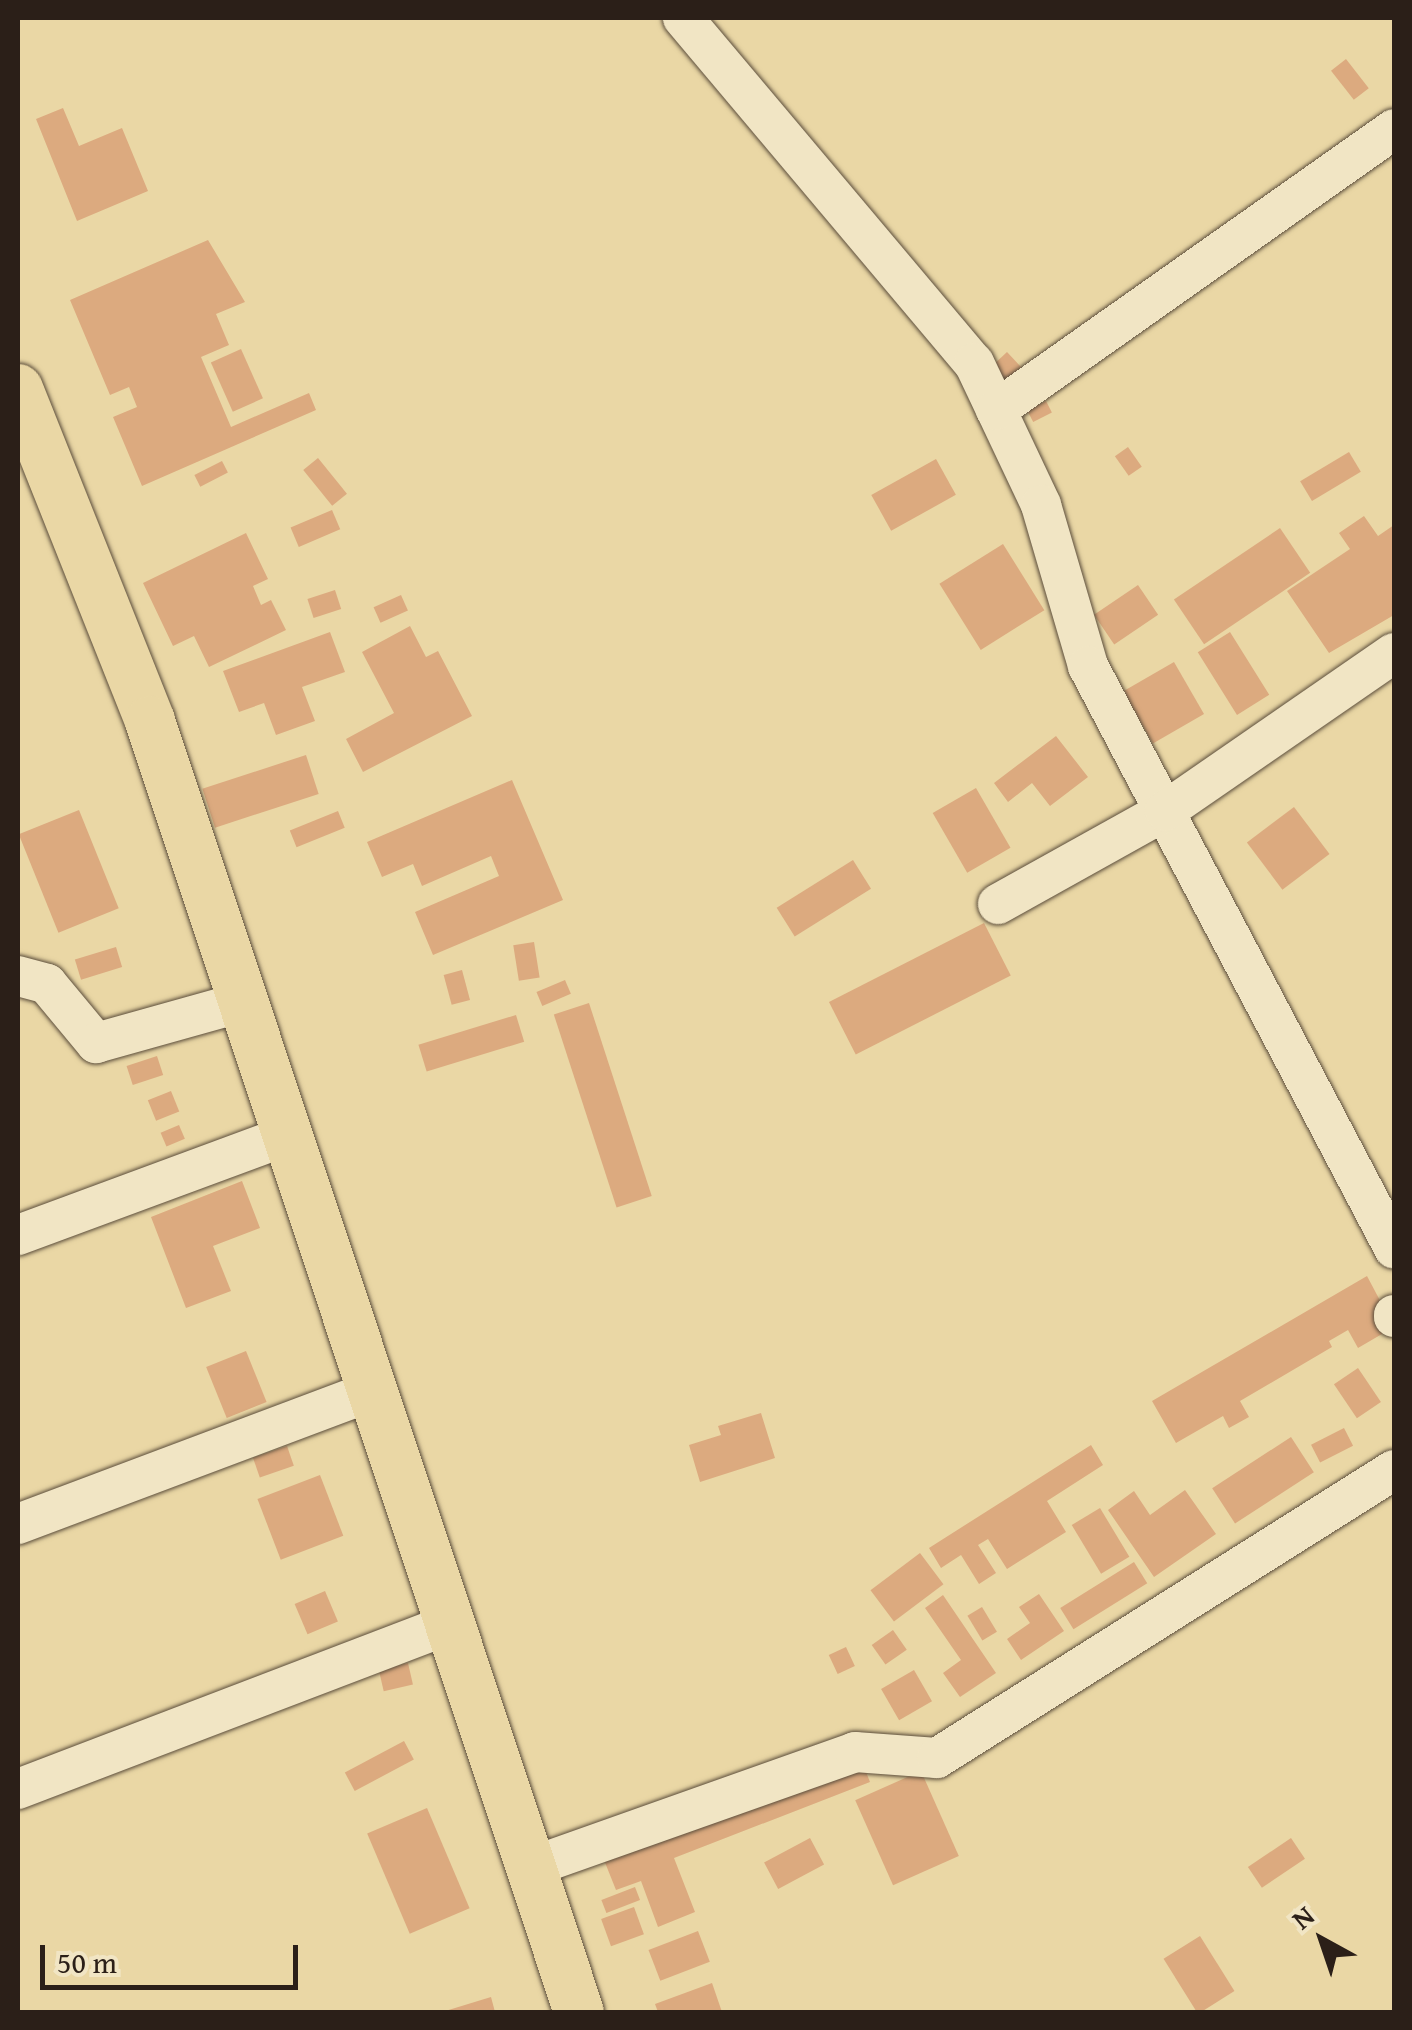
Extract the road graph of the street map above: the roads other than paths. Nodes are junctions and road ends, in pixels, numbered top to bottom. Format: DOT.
graph roads {
  1 [pos="683,18"];
  2 [pos="1394,129"];
  3 [pos="18,388"];
  4 [pos="996,410"];
  5 [pos="1394,652"];
  6 [pos="1165,811"];
  7 [pos="998,904"];
  8 [pos="18,976"];
  9 [pos="244,1002"];
  10 [pos="288,1136"];
  11 [pos="18,1235"];
  12 [pos="1394,1248"];
  13 [pos="372,1391"];
  14 [pos="1394,1470"];
  15 [pos="18,1524"];
  16 [pos="450,1624"];
  17 [pos="18,1789"];
  18 [pos="531,1867"];
  19 [pos="579,2012"];
  1 -- 4 [label="street"];
  2 -- 4 [label="street"];
  3 -- 9 [label="main road"];
  4 -- 6 [label="street"];
  5 -- 6 [label="street"];
  6 -- 7 [label="street"];
  6 -- 12 [label="street"];
  8 -- 9 [label="street"];
  9 -- 10 [label="main road"];
  10 -- 11 [label="street"];
  10 -- 13 [label="main road"];
  13 -- 15 [label="street"];
  13 -- 16 [label="main road"];
  14 -- 18 [label="street"];
  16 -- 17 [label="street"];
  16 -- 18 [label="main road"];
  18 -- 19 [label="main road"];
}
